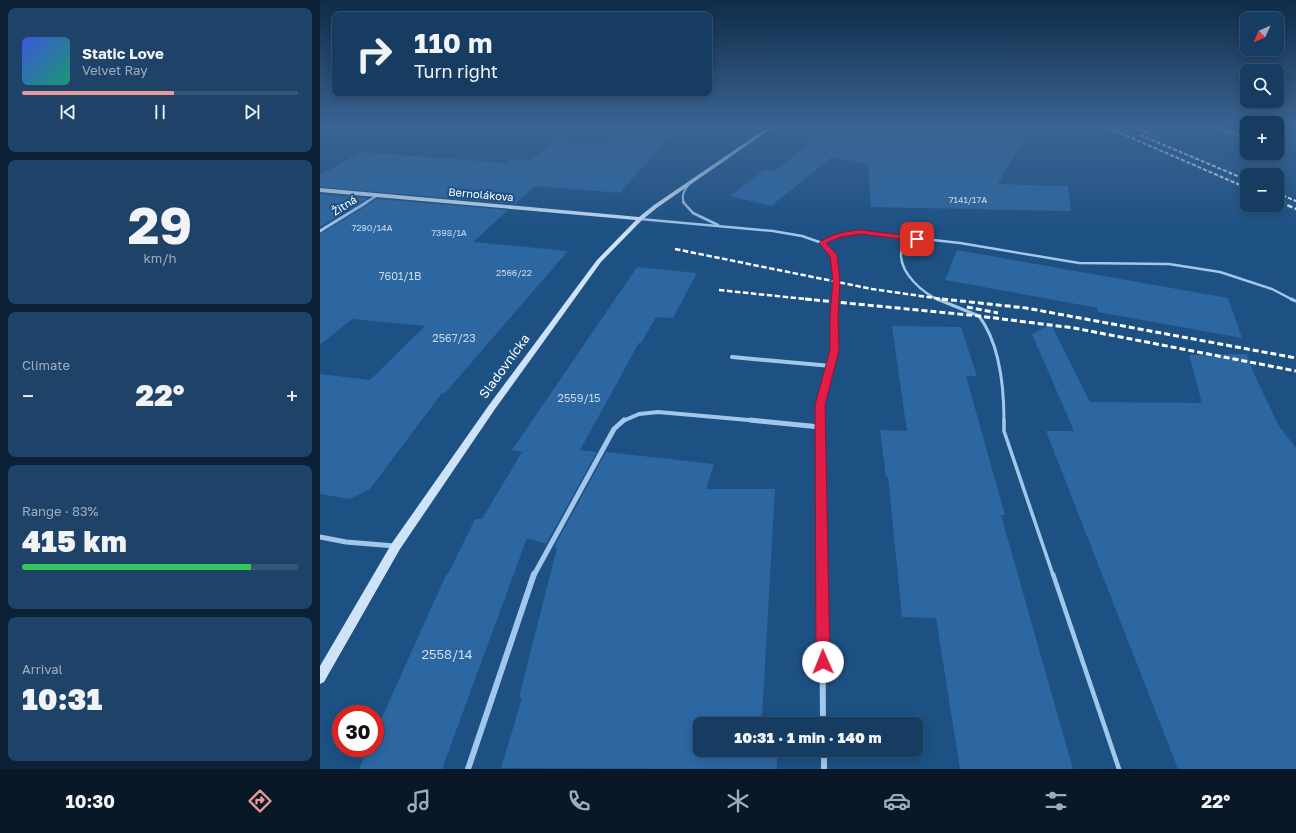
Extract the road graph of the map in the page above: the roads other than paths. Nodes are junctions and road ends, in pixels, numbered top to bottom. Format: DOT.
graph roads {
  1 [pos="719,162"];
  2 [pos="691,181"];
  3 [pos="320,190"];
  4 [pos="378,195"];
  5 [pos="640,219"];
  6 [pos="721,226"];
  7 [pos="320,231"];
  8 [pos="903,237"];
  9 [pos="822,243"];
  10 [pos="1296,300"];
  11 [pos="834,315"];
  12 [pos="732,357"];
  13 [pos="830,366"];
  14 [pos="820,427"];
  15 [pos="320,537"];
  16 [pos="396,546"];
  17 [pos="320,678"];
  18 [pos="824,717"];
  19 [pos="824,757"];
  20 [pos="468,769"];
  21 [pos="824,769"];
  22 [pos="1119,769"];
  1 -- 2 [label="street, Sladovnícka"];
  2 -- 5 [label="street, Sladovnícka"];
  2 -- 6 [label="lane"];
  3 -- 4 [label="street, Bernolákova"];
  4 -- 5 [label="street, Bernolákova"];
  4 -- 7 [label="street, Žitná"];
  5 -- 6 [label="lane"];
  5 -- 16 [label="street, Sladovnícka"];
  6 -- 9 [label="lane"];
  8 -- 9 [label="lane"];
  8 -- 10 [label="lane"];
  8 -- 22 [label="lane"];
  9 -- 11 [label="lane"];
  11 -- 13 [label="street"];
  12 -- 13 [label="street"];
  13 -- 14 [label="street"];
  14 -- 18 [label="street"];
  14 -- 20 [label="street"];
  15 -- 16 [label="street"];
  16 -- 17 [label="street, Sladovnícka"];
  19 -- 21 [label="street"];
}
